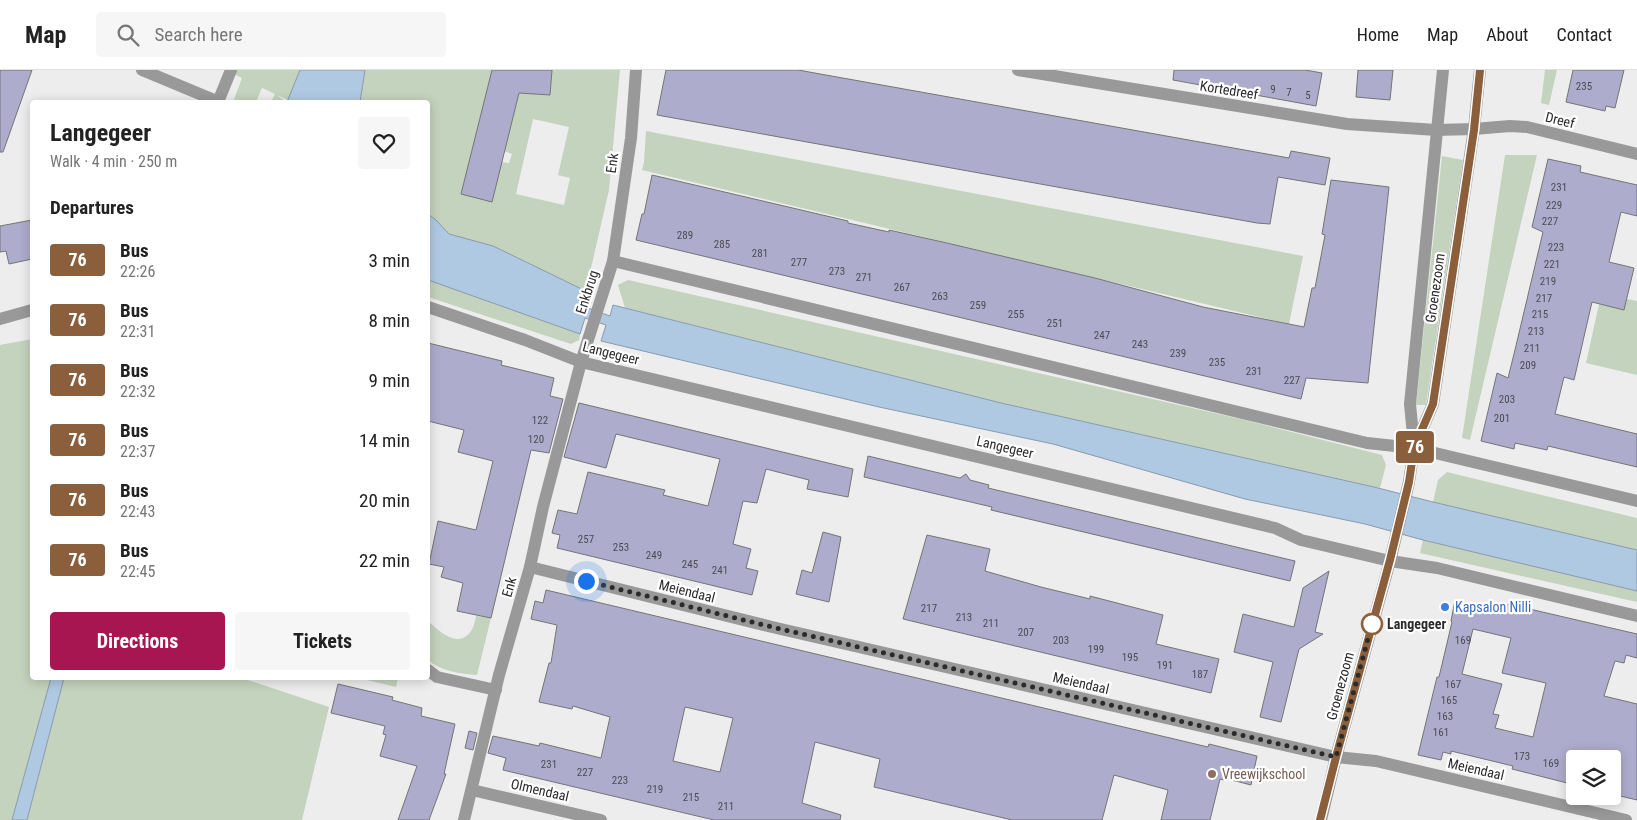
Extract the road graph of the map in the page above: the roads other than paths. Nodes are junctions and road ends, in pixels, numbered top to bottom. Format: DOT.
graph roads {
  1 [pos="142,70"];
  2 [pos="231,70"];
  3 [pos="636,70"];
  4 [pos="1018,70"];
  5 [pos="1443,70"];
  6 [pos="1480,70"];
  7 [pos="213,100"];
  8 [pos="219,100"];
  9 [pos="1436,130"];
  10 [pos="1474,130"];
  11 [pos="1637,154"];
  12 [pos="613,260"];
  13 [pos="430,308"];
  14 [pos="30,311"];
  15 [pos="0,319"];
  16 [pos="581,362"];
  17 [pos="1414,448"];
  18 [pos="1637,501"];
  19 [pos="1390,560"];
  20 [pos="530,567"];
  21 [pos="1637,616"];
  22 [pos="430,672"];
  23 [pos="496,690"];
  24 [pos="1336,757"];
  25 [pos="472,790"];
  26 [pos="464,820"];
  27 [pos="601,820"];
  28 [pos="1320,820"];
  29 [pos="1626,820"];
  1 -- 7 [label="street"];
  2 -- 8 [label="street"];
  3 -- 12 [label="street, Enk"];
  4 -- 9 [label="street, Kortedreef"];
  5 -- 9 [label="street, Groenezoom"];
  6 -- 10 [label="street, Groenezoom"];
  9 -- 10 [label="street"];
  9 -- 17 [label="street, Groenezoom"];
  10 -- 11 [label="street, Dreef"];
  10 -- 17 [label="street, Groenezoom"];
  12 -- 16 [label="street, Enkbrug"];
  12 -- 17 [label="street"];
  13 -- 16 [label="street, Langegeer"];
  14 -- 15 [label="street"];
  16 -- 19 [label="street, Langegeer"];
  16 -- 20 [label="street, Enk"];
  17 -- 18 [label="street"];
  17 -- 19 [label="street, Groenezoom"];
  19 -- 21 [label="street, Langegeer"];
  19 -- 24 [label="street, Groenezoom"];
  20 -- 23 [label="street, Enk"];
  20 -- 24 [label="street, Meiendaal"];
  22 -- 23 [label="street"];
  23 -- 25 [label="street, Enk"];
  24 -- 28 [label="street, Groenezoom"];
  24 -- 29 [label="street, Meiendaal"];
  25 -- 26 [label="street, Enk"];
  25 -- 27 [label="street, Olmendaal"];
}
